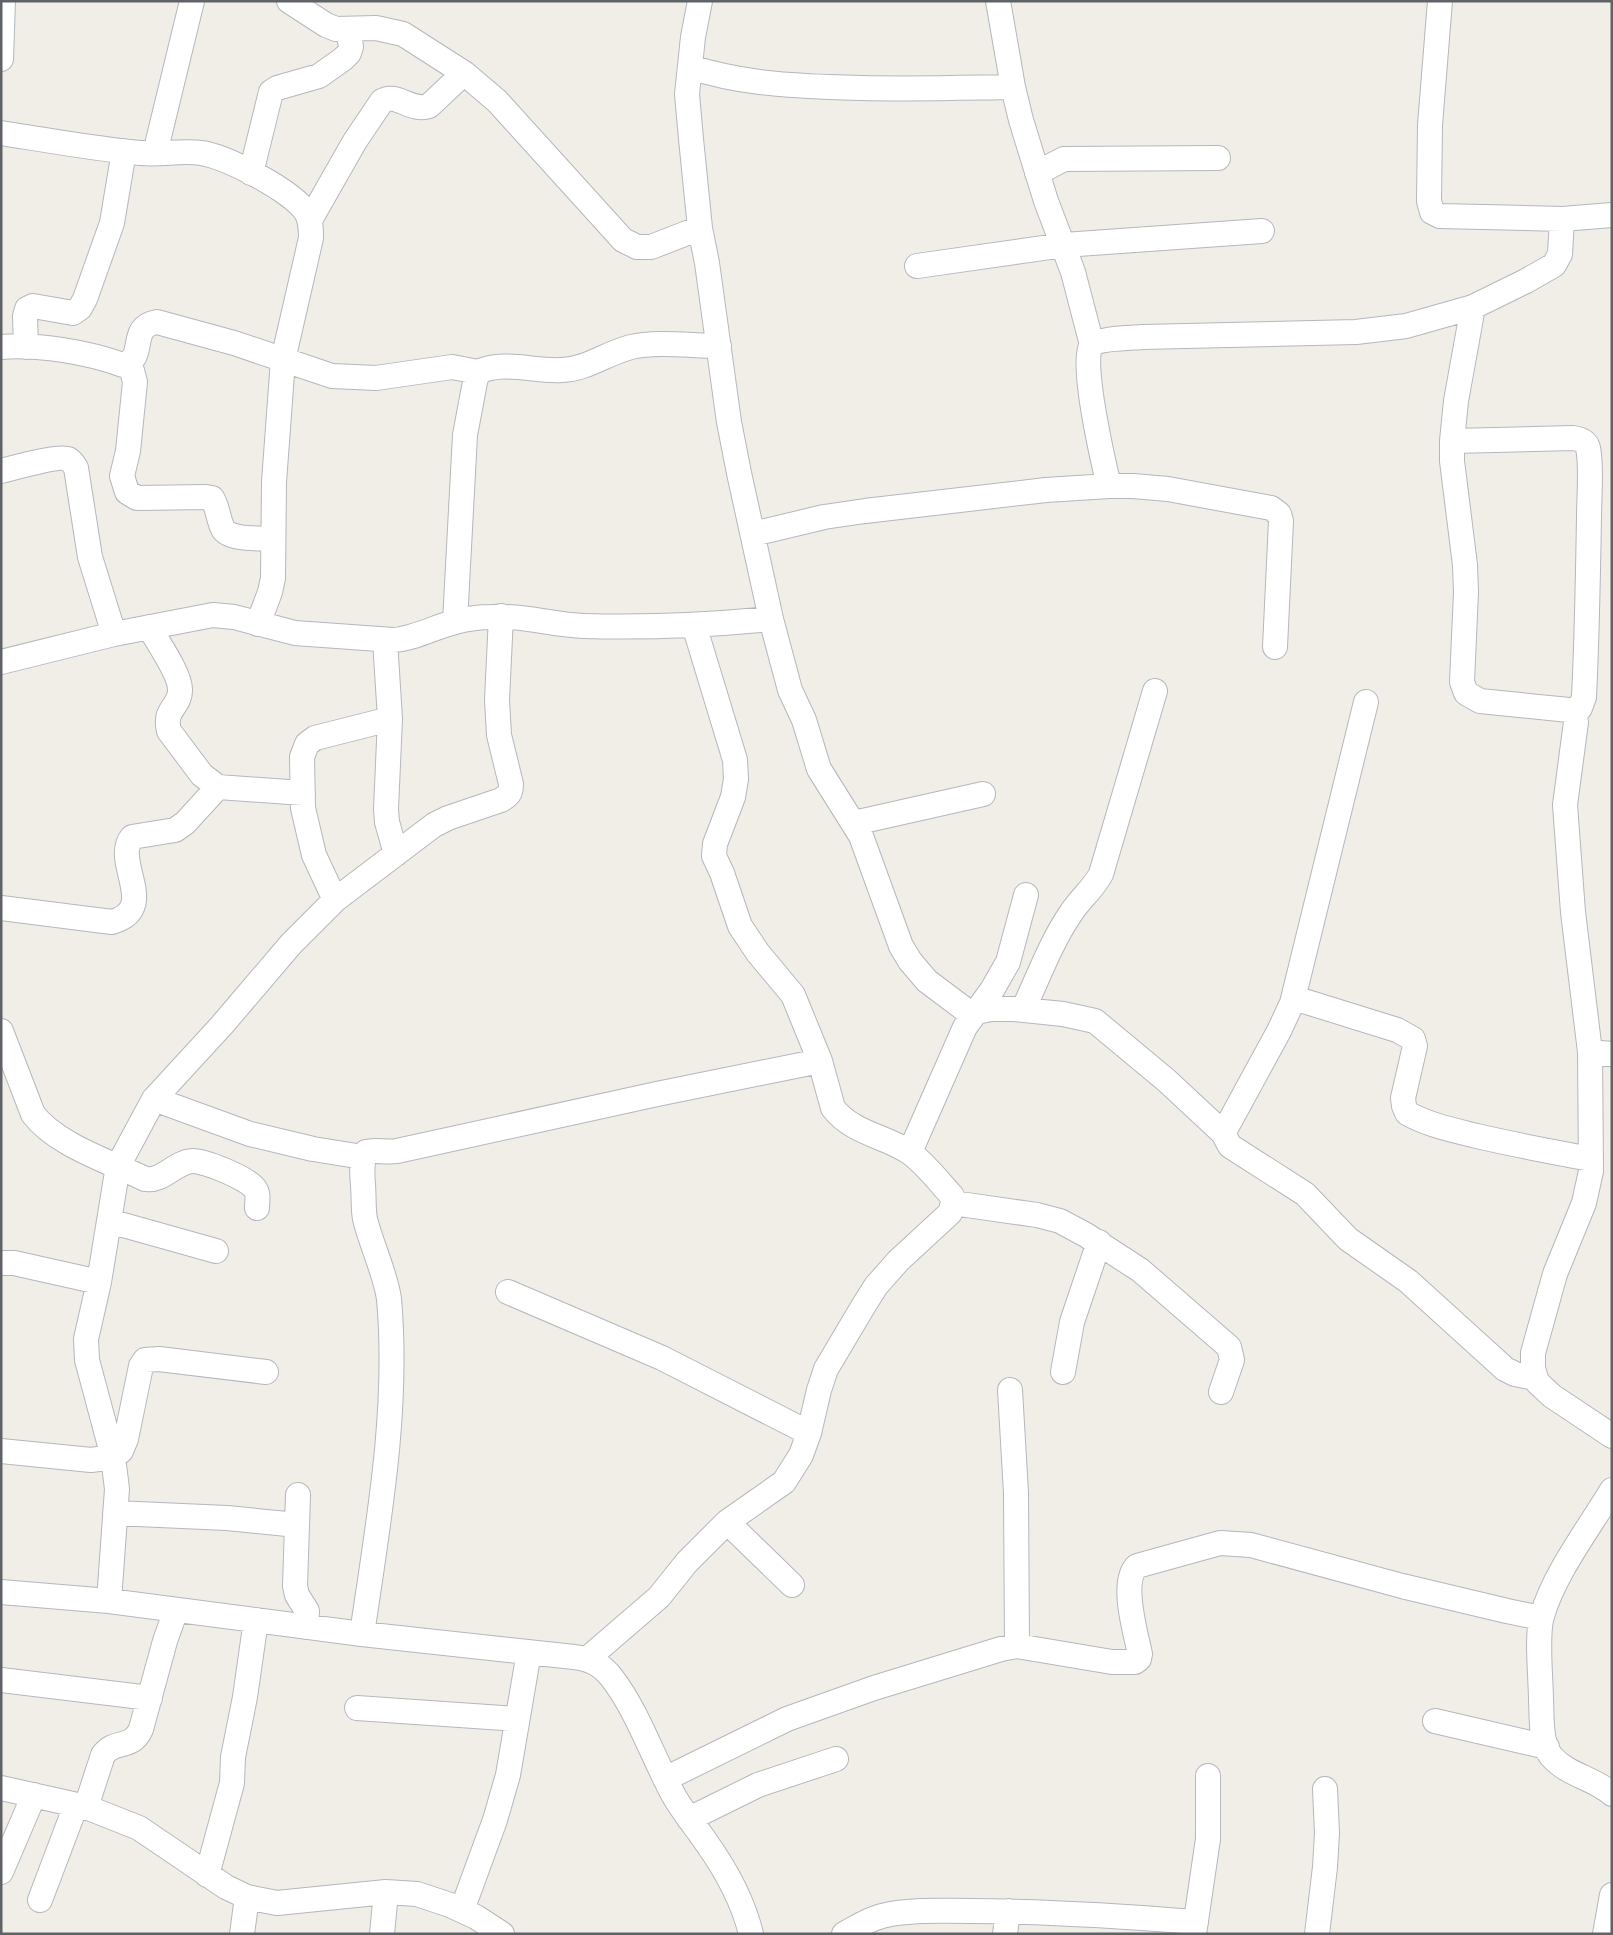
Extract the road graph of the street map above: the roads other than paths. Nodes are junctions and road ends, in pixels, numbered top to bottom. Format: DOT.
graph roads {
  1 [pos="3,1"];
  2 [pos="192,1"];
  3 [pos="289,1"];
  4 [pos="700,1"];
  5 [pos="998,1"];
  6 [pos="1440,1"];
  7 [pos="348,29"];
  8 [pos="1,59"];
  9 [pos="690,67"];
  10 [pos="464,73"];
  11 [pos="1013,87"];
  12 [pos="1,133"];
  13 [pos="124,151"];
  14 [pos="155,153"];
  15 [pos="1218,158"];
  16 [pos="251,173"];
  17 [pos="1037,173"];
  18 [pos="1612,215"];
  19 [pos="1562,219"];
  20 [pos="310,220"];
  21 [pos="700,228"];
  22 [pos="1262,231"];
  23 [pos="1064,245"];
  24 [pos="917,266"];
  25 [pos="1473,307"];
  26 [pos="62,311"];
  27 [pos="1092,345"];
  28 [pos="719,346"];
  29 [pos="1,347"];
  30 [pos="26,347"];
  31 [pos="60,350"];
  32 [pos="283,360"];
  33 [pos="130,363"];
  34 [pos="478,372"];
  35 [pos="1452,441"];
  36 [pos="1,471"];
  37 [pos="1109,486"];
  38 [pos="753,534"];
  39 [pos="273,539"];
  40 [pos="501,616"];
  41 [pos="770,619"];
  42 [pos="455,622"];
  43 [pos="258,624"];
  44 [pos="694,625"];
  45 [pos="148,627"];
  46 [pos="114,634"];
  47 [pos="385,640"];
  48 [pos="1275,647"];
  49 [pos="1,662"];
  50 [pos="1155,691"];
  51 [pos="1366,702"];
  52 [pos="1574,714"];
  53 [pos="390,719"];
  54 [pos="218,787"];
  55 [pos="303,793"];
  56 [pos="983,794"];
  57 [pos="854,823"];
  58 [pos="396,854"];
  59 [pos="1026,895"];
  60 [pos="335,900"];
  61 [pos="1,908"];
  62 [pos="1294,998"];
  63 [pos="1023,1010"];
  64 [pos="976,1012"];
  65 [pos="1,1031"];
  66 [pos="1601,1053"];
  67 [pos="820,1061"];
  68 [pos="154,1099"];
  69 [pos="1224,1134"];
  70 [pos="910,1152"];
  71 [pos="363,1157"];
  72 [pos="1591,1159"];
  73 [pos="118,1166"];
  74 [pos="953,1203"];
  75 [pos="257,1208"];
  76 [pos="109,1221"];
  77 [pos="1099,1242"];
  78 [pos="216,1251"];
  79 [pos="1,1263"];
  80 [pos="98,1282"];
  81 [pos="508,1292"];
  82 [pos="266,1372"];
  83 [pos="1063,1372"];
  84 [pos="1535,1378"];
  85 [pos="1010,1390"];
  86 [pos="1221,1392"];
  87 [pos="809,1433"];
  88 [pos="1612,1436"];
  89 [pos="1,1451"];
  90 [pos="113,1457"];
  91 [pos="1612,1490"];
  92 [pos="298,1495"];
  93 [pos="115,1513"];
  94 [pos="727,1522"];
  95 [pos="297,1524"];
  96 [pos="792,1585"];
  97 [pos="1,1592"];
  98 [pos="109,1601"];
  99 [pos="176,1610"];
  100 [pos="1541,1618"];
  101 [pos="256,1620"];
  102 [pos="306,1627"];
  103 [pos="362,1634"];
  104 [pos="1017,1646"];
  105 [pos="529,1652"];
  106 [pos="587,1659"];
  107 [pos="1,1680"];
  108 [pos="150,1698"];
  109 [pos="357,1708"];
  110 [pos="516,1719"];
  111 [pos="1435,1722"];
  112 [pos="1547,1747"];
  113 [pos="836,1759"];
  114 [pos="1208,1776"];
  115 [pos="665,1779"];
  116 [pos="1,1788"];
  117 [pos="1326,1789"];
  118 [pos="1612,1794"];
  119 [pos="34,1795"];
  120 [pos="81,1806"];
  121 [pos="689,1819"];
  122 [pos="1,1872"];
  123 [pos="208,1875"];
  124 [pos="386,1892"];
  125 [pos="1612,1895"];
  126 [pos="247,1898"];
  127 [pos="40,1900"];
  128 [pos="462,1910"];
  129 [pos="1007,1922"];
  130 [pos="1195,1928"];
  131 [pos="242,1934"];
  132 [pos="382,1934"];
  133 [pos="502,1934"];
  134 [pos="751,1934"];
  135 [pos="844,1934"];
  136 [pos="1317,1934"];
  137 [pos="1605,1934"];
  1 -- 8 [label="street"];
  2 -- 14 [label="street"];
  3 -- 7 [label="street"];
  4 -- 9 [label="street"];
  5 -- 11 [label="street"];
  6 -- 19 [label="street"];
  7 -- 10 [label="street"];
  7 -- 16 [label="street"];
  9 -- 11 [label="street"];
  9 -- 21 [label="street"];
  10 -- 20 [label="street"];
  10 -- 21 [label="street"];
  11 -- 17 [label="street"];
  12 -- 13 [label="street"];
  13 -- 14 [label="street"];
  13 -- 26 [label="street"];
  14 -- 16 [label="street"];
  15 -- 17 [label="street"];
  16 -- 20 [label="street"];
  17 -- 23 [label="street"];
  18 -- 19 [label="street"];
  19 -- 25 [label="street"];
  20 -- 32 [label="street"];
  21 -- 28 [label="street"];
  22 -- 23 [label="street"];
  23 -- 24 [label="street"];
  23 -- 27 [label="street"];
  25 -- 27 [label="street"];
  25 -- 35 [label="street"];
  26 -- 30 [label="street"];
  26 -- 31 [label="street"];
  27 -- 37 [label="street"];
  28 -- 34 [label="street"];
  28 -- 38 [label="street"];
  29 -- 30 [label="street"];
  30 -- 31 [label="street"];
  31 -- 33 [label="street"];
  32 -- 33 [label="street"];
  32 -- 34 [label="street"];
  32 -- 39 [label="street"];
  33 -- 39 [label="street"];
  34 -- 42 [label="street"];
  35 -- 52 [label="street"];
  35 -- 52 [label="street"];
  36 -- 46 [label="street"];
  37 -- 38 [label="street"];
  37 -- 48 [label="street"];
  38 -- 41 [label="street"];
  39 -- 43 [label="street"];
  40 -- 42 [label="street"];
  40 -- 44 [label="street"];
  40 -- 58 [label="street"];
  41 -- 44 [label="street"];
  41 -- 57 [label="street"];
  42 -- 47 [label="street"];
  43 -- 45 [label="street"];
  43 -- 47 [label="street"];
  44 -- 67 [label="street"];
  45 -- 46 [label="street"];
  45 -- 54 [label="street"];
  46 -- 49 [label="street"];
  47 -- 53 [label="street"];
  50 -- 63 [label="street"];
  51 -- 62 [label="street"];
  52 -- 66 [label="street"];
  53 -- 55 [label="street"];
  53 -- 58 [label="street"];
  54 -- 55 [label="street"];
  54 -- 61 [label="street"];
  55 -- 60 [label="street"];
  56 -- 57 [label="street"];
  57 -- 64 [label="street"];
  58 -- 60 [label="street"];
  59 -- 64 [label="street"];
  60 -- 68 [label="street"];
  62 -- 69 [label="street"];
  62 -- 72 [label="street"];
  63 -- 64 [label="street"];
  63 -- 69 [label="street"];
  64 -- 70 [label="street"];
  65 -- 73 [label="street"];
  66 -- 72 [label="street"];
  67 -- 70 [label="street"];
  67 -- 71 [label="street"];
  68 -- 71 [label="street"];
  68 -- 73 [label="street"];
  69 -- 84 [label="street"];
  70 -- 74 [label="street"];
  71 -- 103 [label="street"];
  72 -- 84 [label="street"];
  73 -- 75 [label="street"];
  73 -- 76 [label="street"];
  74 -- 77 [label="street"];
  74 -- 87 [label="street"];
  76 -- 78 [label="street"];
  76 -- 80 [label="street"];
  77 -- 83 [label="street"];
  77 -- 86 [label="street"];
  79 -- 80 [label="street"];
  80 -- 90 [label="street"];
  81 -- 87 [label="street"];
  82 -- 90 [label="street"];
  84 -- 88 [label="street"];
  85 -- 104 [label="street"];
  87 -- 94 [label="street"];
  89 -- 90 [label="street"];
  90 -- 93 [label="street"];
  91 -- 100 [label="street"];
  92 -- 95 [label="street"];
  93 -- 95 [label="street"];
  93 -- 98 [label="street"];
  94 -- 96 [label="street"];
  94 -- 106 [label="street"];
  95 -- 102 [label="street"];
  97 -- 98 [label="street"];
  98 -- 99 [label="street"];
  99 -- 101 [label="street"];
  99 -- 108 [label="street"];
  100 -- 104 [label="street"];
  100 -- 112 [label="street"];
  101 -- 102 [label="street"];
  101 -- 123 [label="street"];
  102 -- 103 [label="street"];
  103 -- 105 [label="street"];
  104 -- 115 [label="street"];
  105 -- 106 [label="street"];
  105 -- 110 [label="street"];
  106 -- 115 [label="street"];
  107 -- 108 [label="street"];
  108 -- 120 [label="street"];
  109 -- 110 [label="street"];
  110 -- 128 [label="street"];
  111 -- 112 [label="street"];
  112 -- 118 [label="street"];
  113 -- 121 [label="street"];
  114 -- 130 [label="street"];
  115 -- 121 [label="street"];
  116 -- 119 [label="street"];
  117 -- 136 [label="street"];
  119 -- 120 [label="street"];
  119 -- 122 [label="street"];
  120 -- 123 [label="street"];
  120 -- 127 [label="street"];
  121 -- 134 [label="street"];
  123 -- 126 [label="street"];
  124 -- 126 [label="street"];
  124 -- 128 [label="street"];
  124 -- 132 [label="street"];
  125 -- 137 [label="street"];
  126 -- 131 [label="street"];
  128 -- 133 [label="street"];
  129 -- 130 [label="street"];
  129 -- 135 [label="street"];
}
